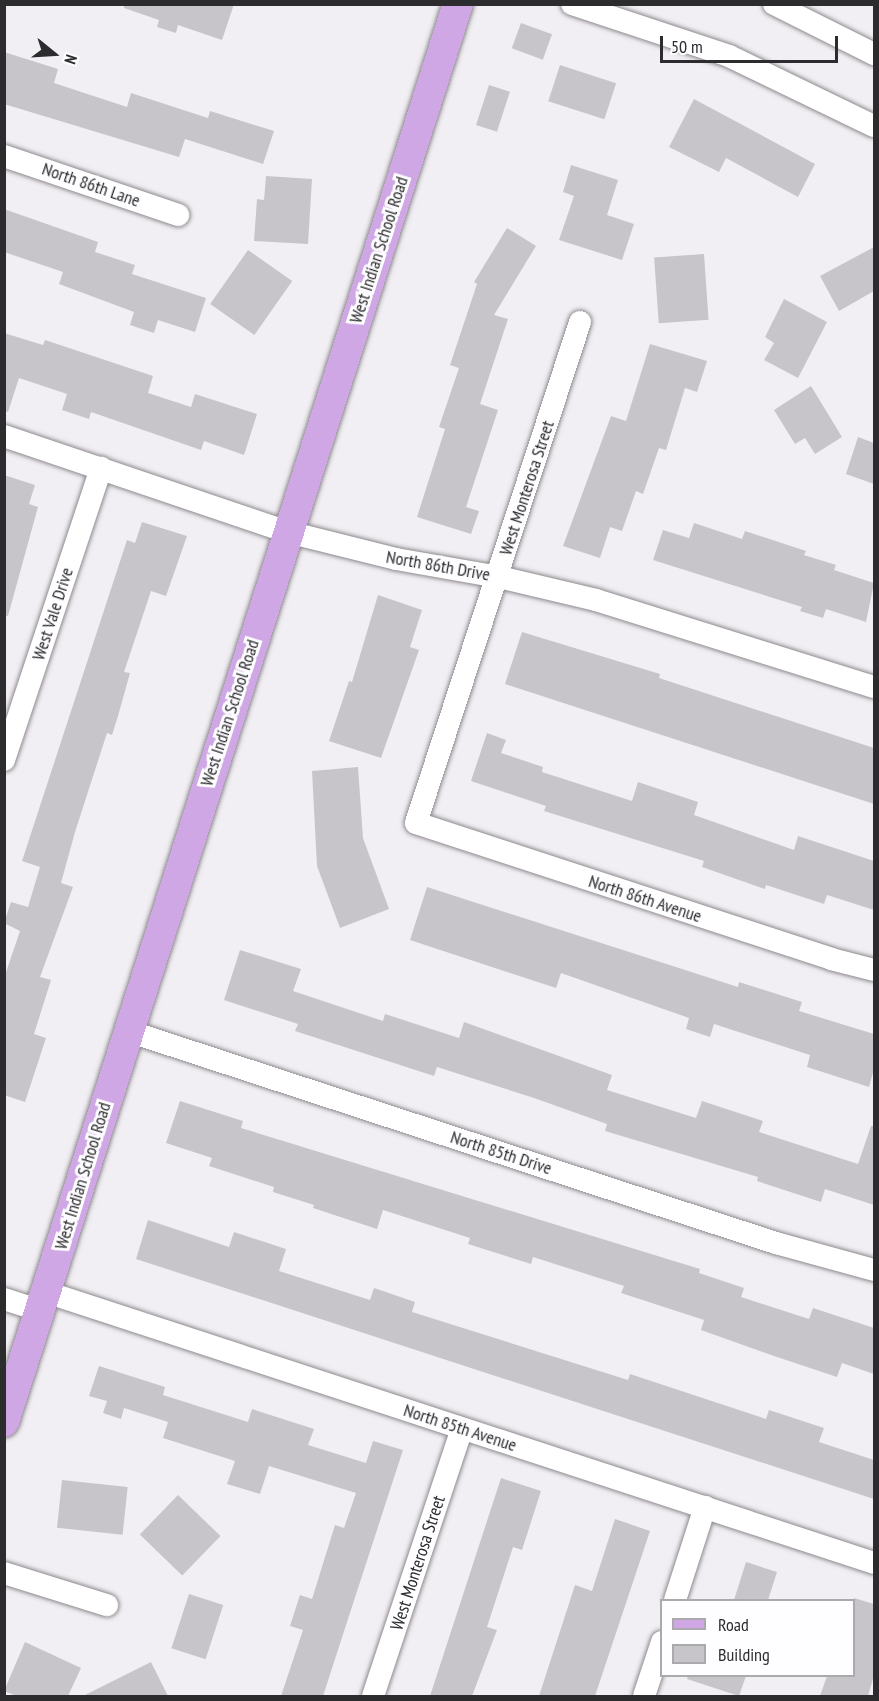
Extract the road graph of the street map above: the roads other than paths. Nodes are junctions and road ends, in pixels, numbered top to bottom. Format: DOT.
graph roads {
  1 [pos="458,4"];
  2 [pos="572,4"];
  3 [pos="774,4"];
  4 [pos="874,54"];
  5 [pos="874,126"];
  6 [pos="4,156"];
  7 [pos="178,215"];
  8 [pos="580,322"];
  9 [pos="4,436"];
  10 [pos="100,468"];
  11 [pos="288,532"];
  12 [pos="499,577"];
  13 [pos="874,687"];
  14 [pos="4,760"];
  15 [pos="416,823"];
  16 [pos="874,970"];
  17 [pos="128,1031"];
  18 [pos="874,1270"];
  19 [pos="4,1299"];
  20 [pos="44,1301"];
  21 [pos="4,1422"];
  22 [pos="462,1429"];
  23 [pos="705,1507"];
  24 [pos="874,1563"];
  25 [pos="4,1574"];
  26 [pos="675,1599"];
  27 [pos="107,1605"];
  28 [pos="660,1648"];
  29 [pos="374,1696"];
  30 [pos="644,1696"];
  1 -- 11 [label="main road, West Indian School Road"];
  2 -- 5 [label="street"];
  3 -- 4 [label="street"];
  6 -- 7 [label="street, North 86th Lane"];
  8 -- 12 [label="street, West Monterosa Street"];
  9 -- 10 [label="street, North 86th Drive"];
  10 -- 11 [label="street, North 86th Drive"];
  10 -- 14 [label="street, West Vale Drive"];
  11 -- 12 [label="street, North 86th Drive"];
  11 -- 17 [label="main road, West Indian School Road"];
  12 -- 13 [label="street, North 86th Drive"];
  12 -- 15 [label="street, West Monterosa Street"];
  15 -- 16 [label="street, North 86th Avenue"];
  17 -- 18 [label="street, North 85th Drive"];
  17 -- 20 [label="main road, West Indian School Road"];
  19 -- 20 [label="street, North 85th Avenue"];
  20 -- 21 [label="main road, West Indian School Road"];
  20 -- 22 [label="street, North 85th Avenue"];
  22 -- 23 [label="street, North 85th Avenue"];
  22 -- 29 [label="street, West Monterosa Street"];
  23 -- 24 [label="street, North 85th Avenue"];
  23 -- 26 [label="street"];
  25 -- 27 [label="street"];
  28 -- 30 [label="street"];
}
